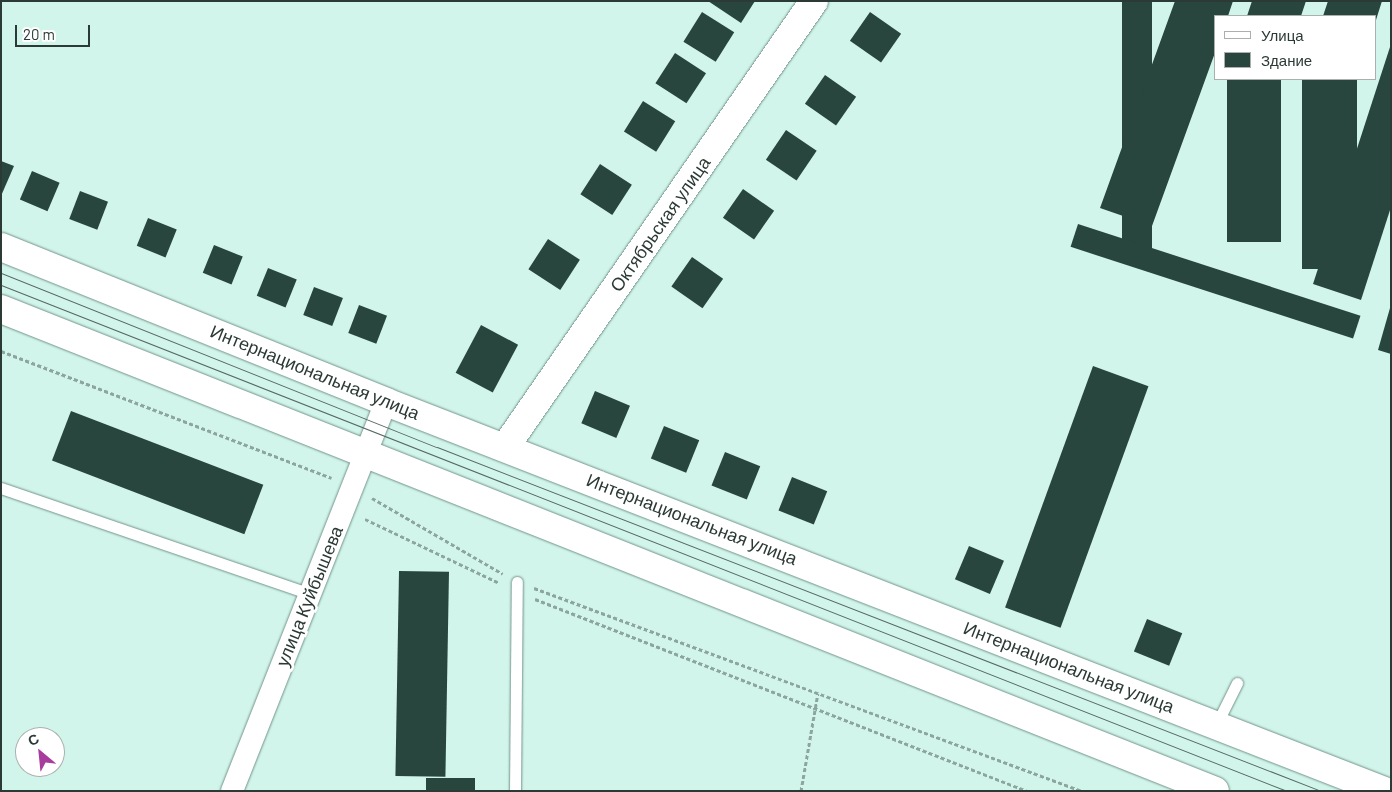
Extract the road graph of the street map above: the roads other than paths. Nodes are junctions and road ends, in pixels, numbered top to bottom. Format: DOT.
graph roads {
  1 [pos="814,1"];
  2 [pos="1,247"];
  3 [pos="1,309"];
  4 [pos="386,402"];
  5 [pos="506,446"];
  6 [pos="366,452"];
  7 [pos="1,488"];
  8 [pos="517,586"];
  9 [pos="310,594"];
  10 [pos="1237,683"];
  11 [pos="1216,725"];
  12 [pos="232,791"];
  13 [pos="516,791"];
  14 [pos="1215,791"];
  15 [pos="1384,791"];
  1 -- 5 [label="main road, Октябрьская улица"];
  2 -- 4 [label="main road, Интернациональная улица"];
  3 -- 6 [label="main road"];
  4 -- 5 [label="main road, Интернациональная улица"];
  4 -- 6 [label="street, улица Куйбышева"];
  5 -- 11 [label="main road, Интернациональная улица"];
  6 -- 9 [label="street, улица Куйбышева"];
  6 -- 14 [label="main road"];
  7 -- 9 [label="lane"];
  8 -- 13 [label="lane"];
  9 -- 12 [label="street, улица Куйбышева"];
  10 -- 11 [label="lane"];
  11 -- 15 [label="main road, Интернациональная улица"];
}
